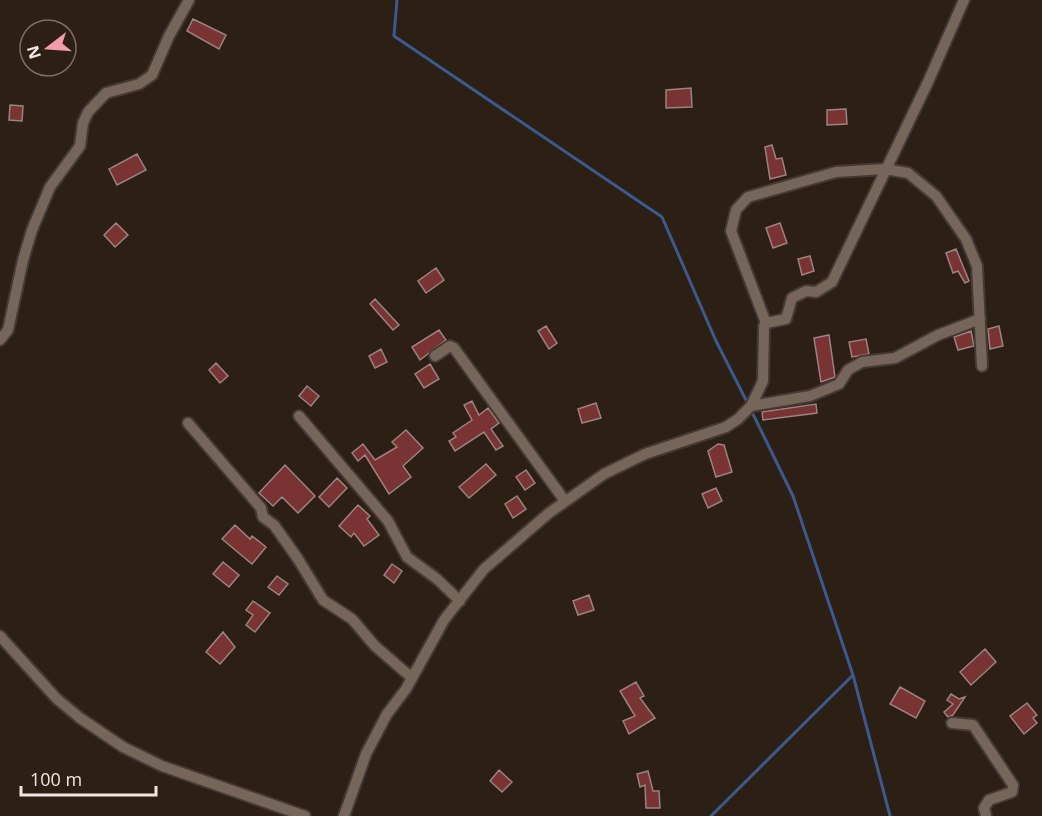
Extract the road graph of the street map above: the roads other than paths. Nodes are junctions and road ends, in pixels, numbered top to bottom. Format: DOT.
graph roads {
  1 [pos="189,0"];
  2 [pos="963,0"];
  3 [pos="885,170"];
  4 [pos="980,319"];
  5 [pos="766,323"];
  6 [pos="0,340"];
  7 [pos="435,356"];
  8 [pos="982,366"];
  9 [pos="751,406"];
  10 [pos="299,416"];
  11 [pos="188,423"];
  12 [pos="565,501"];
  13 [pos="460,601"];
  14 [pos="0,636"];
  15 [pos="412,678"];
  16 [pos="952,723"];
  17 [pos="304,816"];
  18 [pos="344,816"];
  19 [pos="986,816"];
  1 -- 6 [label="street"];
  2 -- 3 [label="street"];
  3 -- 4 [label="street"];
  3 -- 5 [label="street"];
  3 -- 5 [label="street"];
  4 -- 8 [label="street"];
  4 -- 9 [label="street"];
  5 -- 9 [label="street"];
  7 -- 12 [label="street"];
  9 -- 12 [label="street"];
  10 -- 13 [label="street"];
  11 -- 15 [label="street"];
  12 -- 13 [label="street"];
  13 -- 15 [label="street"];
  14 -- 17 [label="street"];
  15 -- 18 [label="street"];
  16 -- 19 [label="street"];
}
